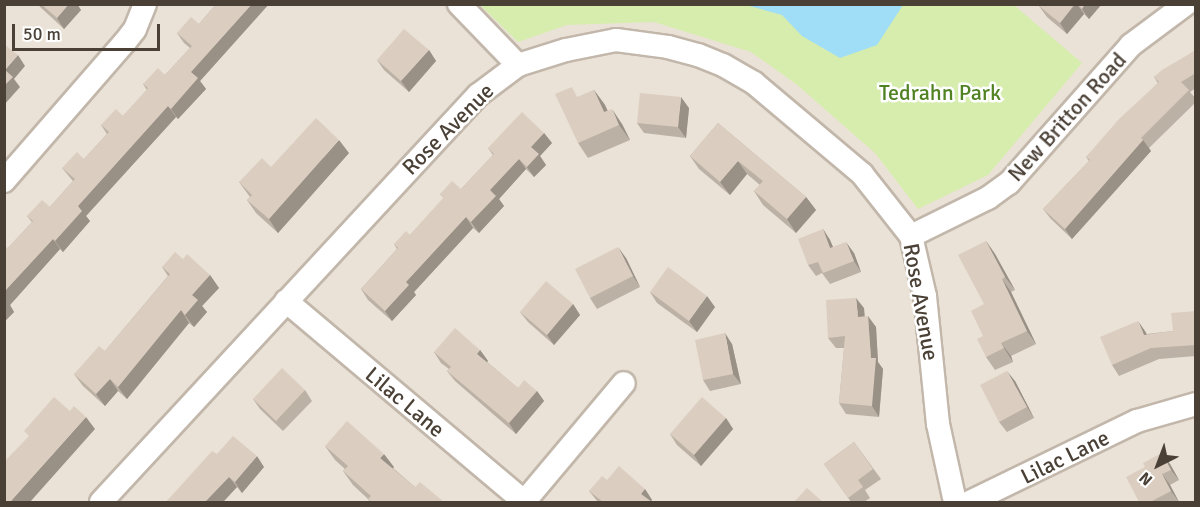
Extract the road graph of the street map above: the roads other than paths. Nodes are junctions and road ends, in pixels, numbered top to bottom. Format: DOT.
graph roads {
  1 [pos="145,4"];
  2 [pos="459,4"];
  3 [pos="1186,4"];
  4 [pos="518,65"];
  5 [pos="4,181"];
  6 [pos="910,236"];
  7 [pos="286,301"];
  8 [pos="624,383"];
  9 [pos="1196,404"];
  10 [pos="101,502"];
  11 [pos="524,502"];
  12 [pos="955,502"];
  13 [pos="970,502"];
  1 -- 5 [label="street"];
  2 -- 4 [label="street"];
  3 -- 6 [label="street, New Britton Road"];
  4 -- 6 [label="street, Rose Avenue"];
  4 -- 7 [label="street, Rose Avenue"];
  6 -- 12 [label="street, Rose Avenue"];
  7 -- 10 [label="street, Rose Avenue"];
  7 -- 11 [label="street, Lilac Lane"];
  8 -- 11 [label="street"];
  9 -- 13 [label="street, Lilac Lane"];
}
